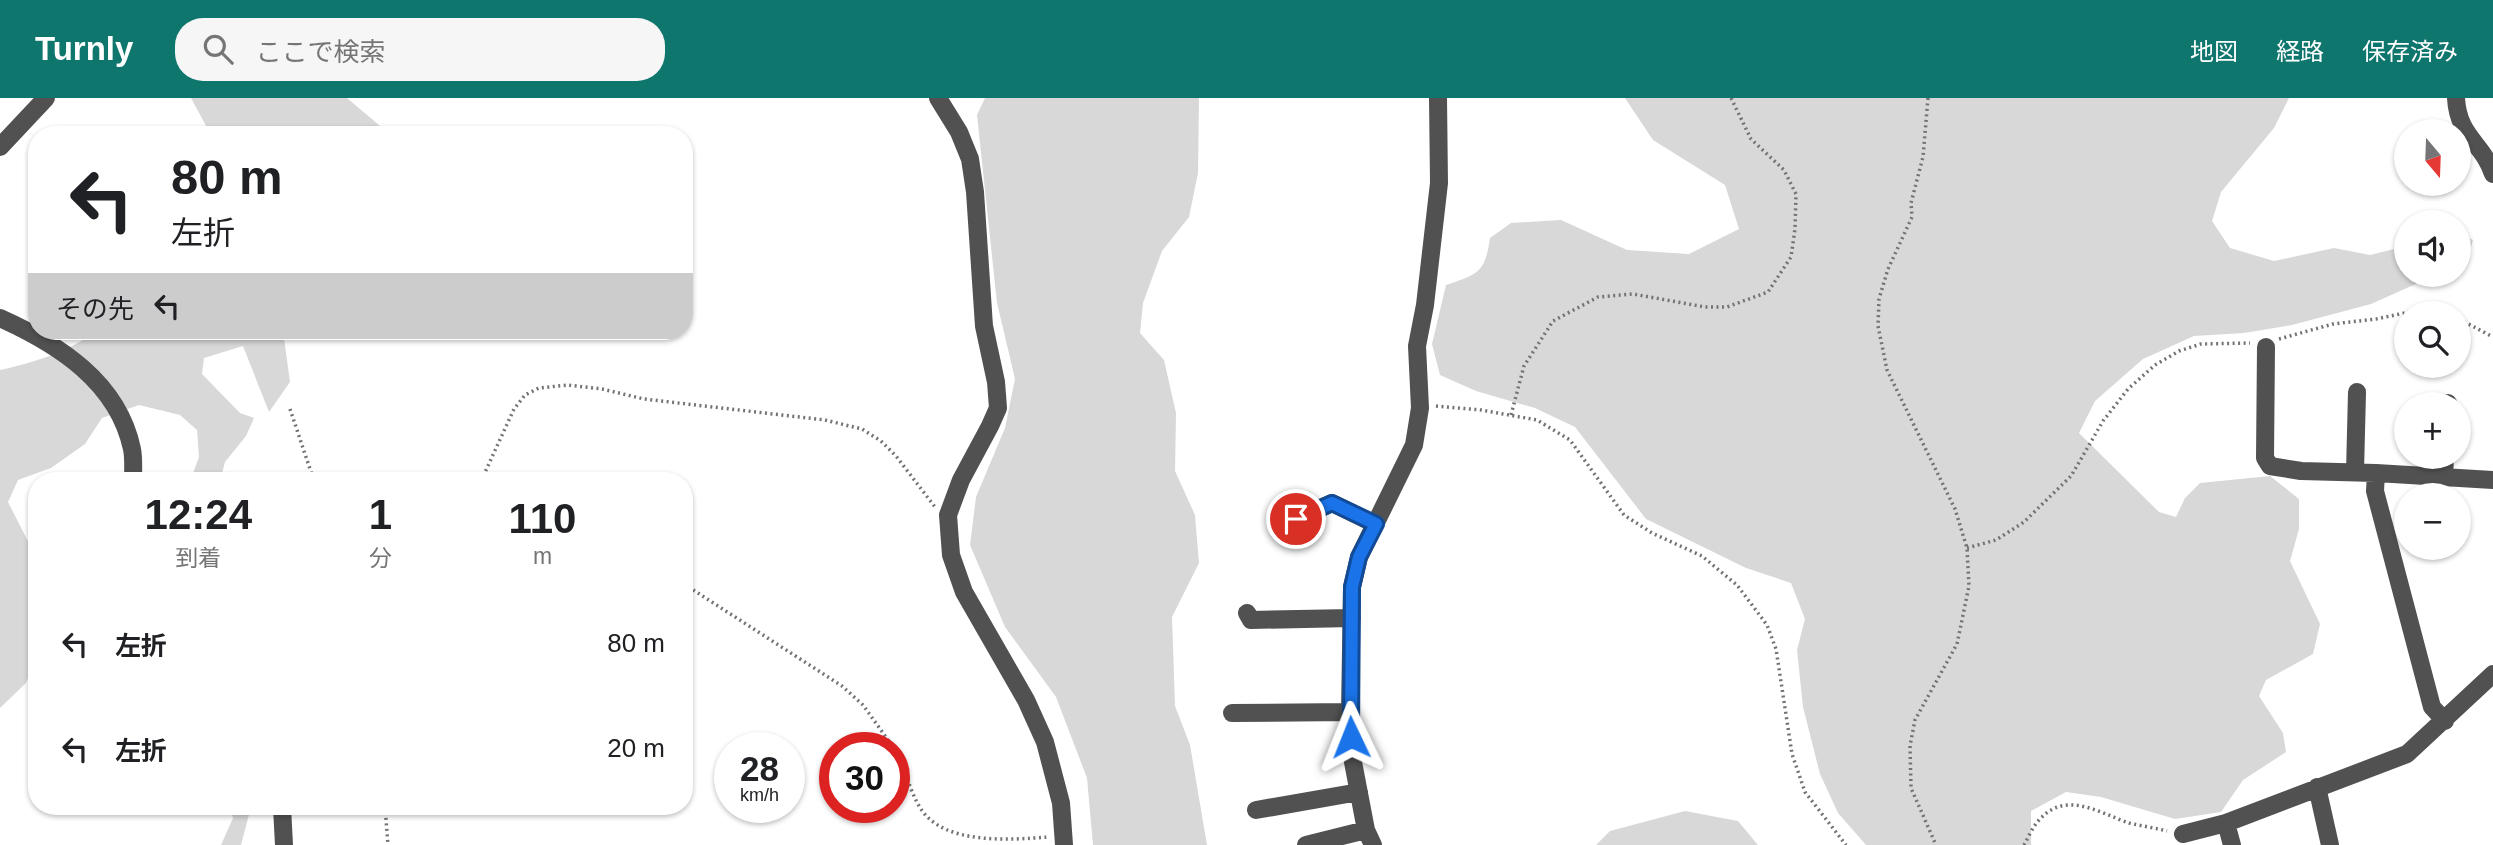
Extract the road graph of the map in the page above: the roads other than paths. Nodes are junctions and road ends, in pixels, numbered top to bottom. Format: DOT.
graph roads {
  1 [pos="46,98"];
  2 [pos="938,98"];
  3 [pos="1438,98"];
  4 [pos="2456,98"];
  5 [pos="0,147"];
  6 [pos="2493,174"];
  7 [pos="0,318"];
  8 [pos="28,332"];
  9 [pos="43,340"];
  10 [pos="2265,343"];
  11 [pos="2357,392"];
  12 [pos="2444,469"];
  13 [pos="133,472"];
  14 [pos="2354,472"];
  15 [pos="2376,473"];
  16 [pos="2444,478"];
  17 [pos="2493,480"];
  18 [pos="1376,524"];
  19 [pos="1279,527"];
  20 [pos="1247,613"];
  21 [pos="1352,618"];
  22 [pos="2493,674"];
  23 [pos="1350,712"];
  24 [pos="1232,713"];
  25 [pos="2445,721"];
  26 [pos="2317,787"];
  27 [pos="1359,792"];
  28 [pos="1256,810"];
  29 [pos="282,815"];
  30 [pos="2226,823"];
  31 [pos="2183,834"];
  32 [pos="1370,837"];
  33 [pos="1064,840"];
  34 [pos="284,845"];
  35 [pos="1306,845"];
  36 [pos="2232,845"];
  37 [pos="2330,845"];
  1 -- 5 [label="street"];
  2 -- 33 [label="street"];
  3 -- 18 [label="street"];
  4 -- 6 [label="street"];
  7 -- 8 [label="street"];
  9 -- 13 [label="street"];
  10 -- 14 [label="street"];
  11 -- 14 [label="street"];
  12 -- 16 [label="street"];
  14 -- 15 [label="street"];
  15 -- 16 [label="street"];
  15 -- 25 [label="street"];
  16 -- 17 [label="street"];
  18 -- 19 [label="street"];
  18 -- 21 [label="street"];
  20 -- 21 [label="street"];
  21 -- 23 [label="street"];
  22 -- 25 [label="street"];
  23 -- 24 [label="street"];
  23 -- 27 [label="street"];
  25 -- 26 [label="street"];
  26 -- 30 [label="street"];
  26 -- 37 [label="street"];
  27 -- 28 [label="street"];
  27 -- 32 [label="street"];
  29 -- 34 [label="street"];
  30 -- 31 [label="street"];
  30 -- 36 [label="street"];
  32 -- 35 [label="street"];
}
